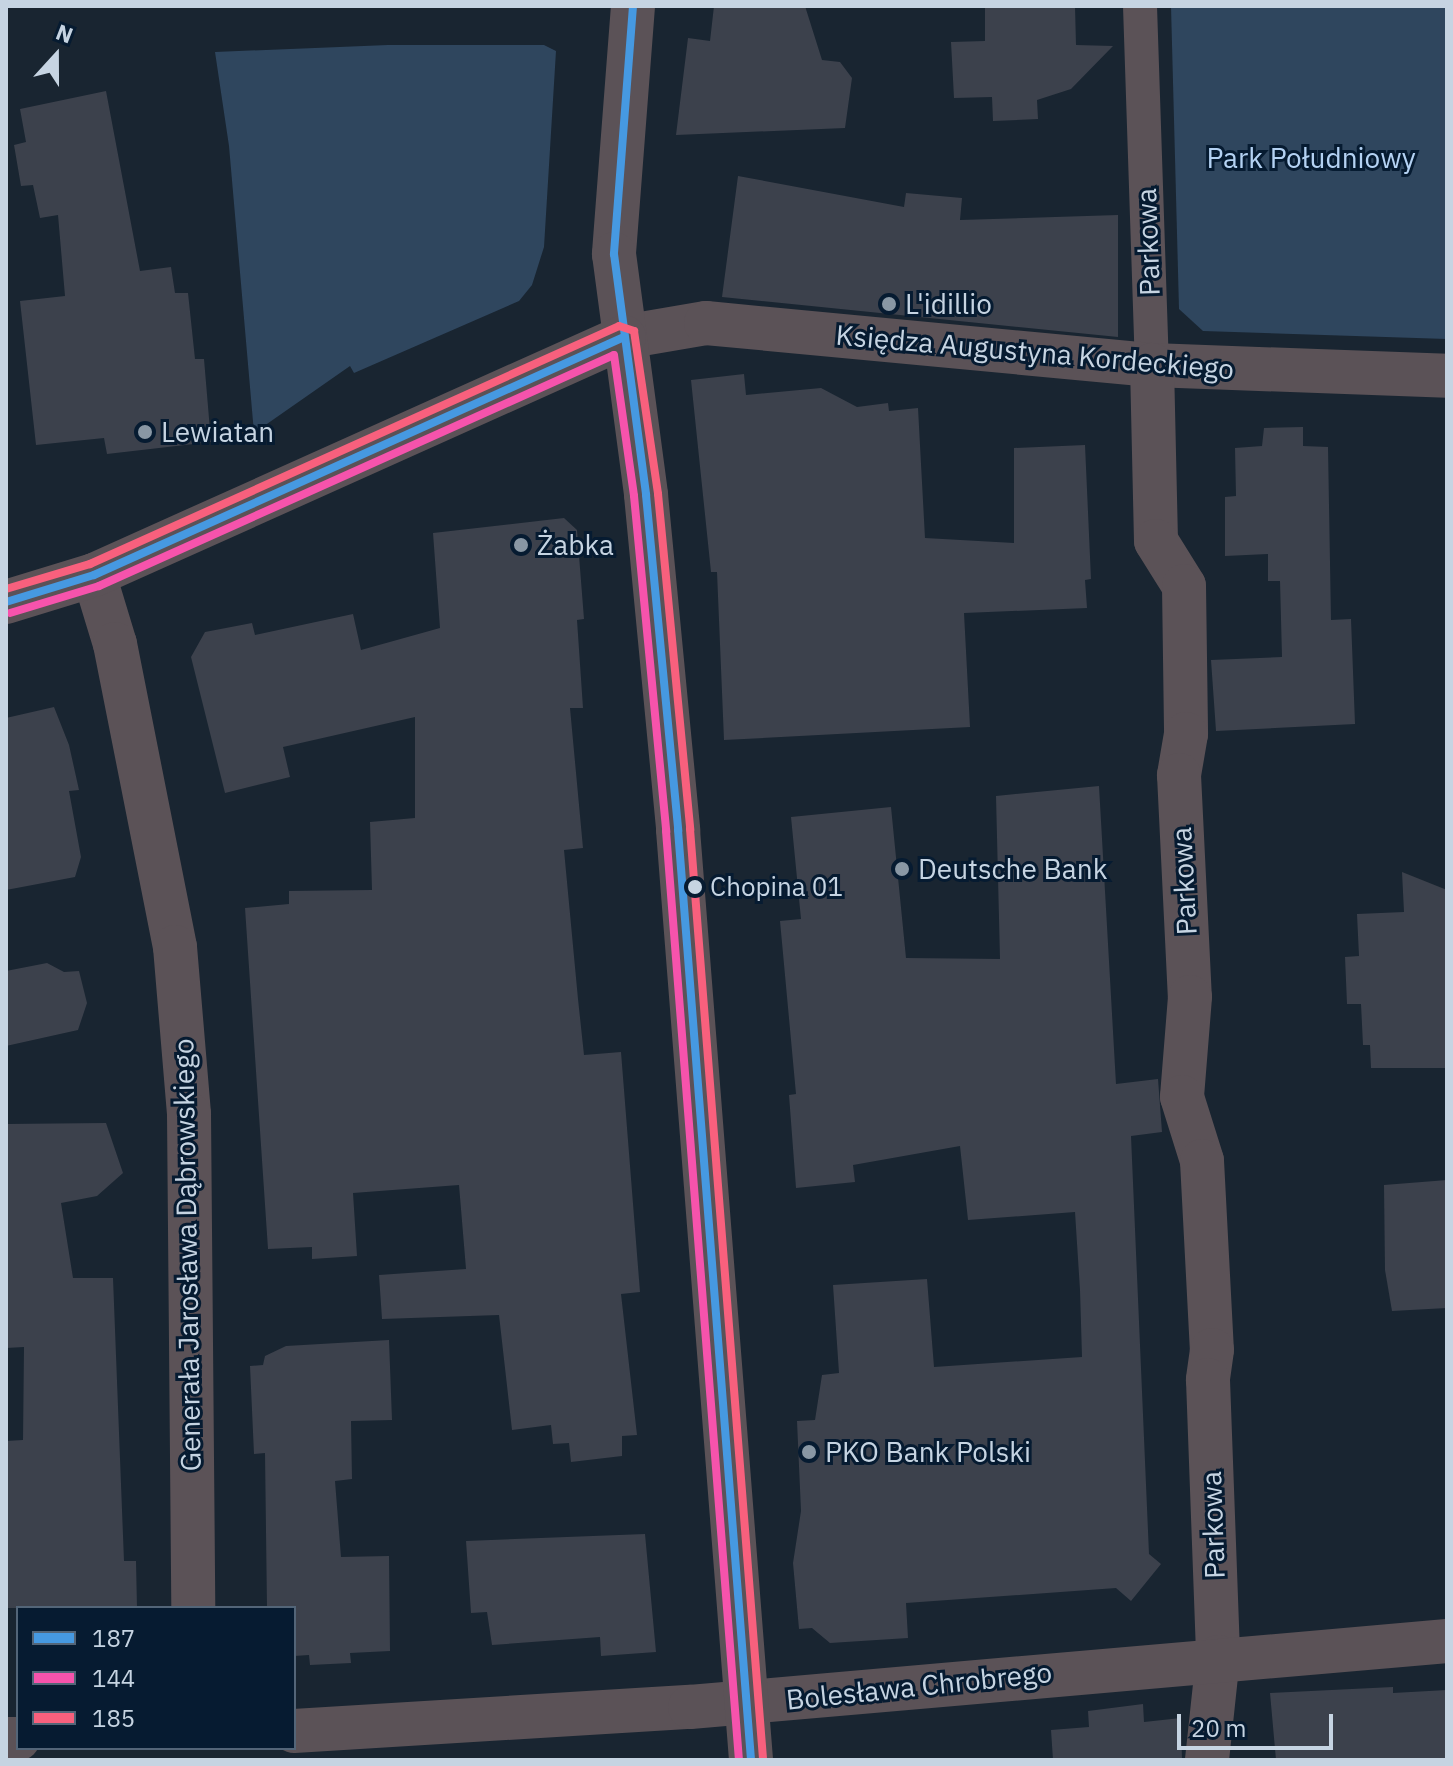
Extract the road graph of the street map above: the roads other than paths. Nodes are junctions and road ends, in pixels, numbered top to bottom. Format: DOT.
graph roads {
  1 [pos="633,6"];
  2 [pos="1140,6"];
  3 [pos="624,337"];
  4 [pos="1152,365"];
  5 [pos="1447,376"];
  6 [pos="94,575"];
  7 [pos="6,602"];
  8 [pos="193,1606"];
  9 [pos="1447,1641"];
  10 [pos="1218,1657"];
  11 [pos="745,1703"];
  12 [pos="296,1731"];
  13 [pos="751,1760"];
  14 [pos="1207,1760"];
  1 -- 3 [label="street"];
  2 -- 4 [label="street, Parkowa"];
  3 -- 4 [label="street, Księdza Augustyna Kordeckiego"];
  3 -- 6 [label="street, Księdza Augustyna Kordeckiego"];
  3 -- 11 [label="street"];
  4 -- 5 [label="street, Księdza Augustyna Kordeckiego"];
  4 -- 10 [label="street, Parkowa"];
  6 -- 7 [label="street, Księdza Augustyna Kordeckiego"];
  6 -- 8 [label="street, Generała Jarosława Dąbrowskiego"];
  9 -- 10 [label="street, Bolesława Chrobrego"];
  10 -- 11 [label="street, Bolesława Chrobrego"];
  10 -- 14 [label="street, Parkowa"];
  11 -- 12 [label="street, Bolesława Chrobrego"];
  11 -- 13 [label="street"];
}
